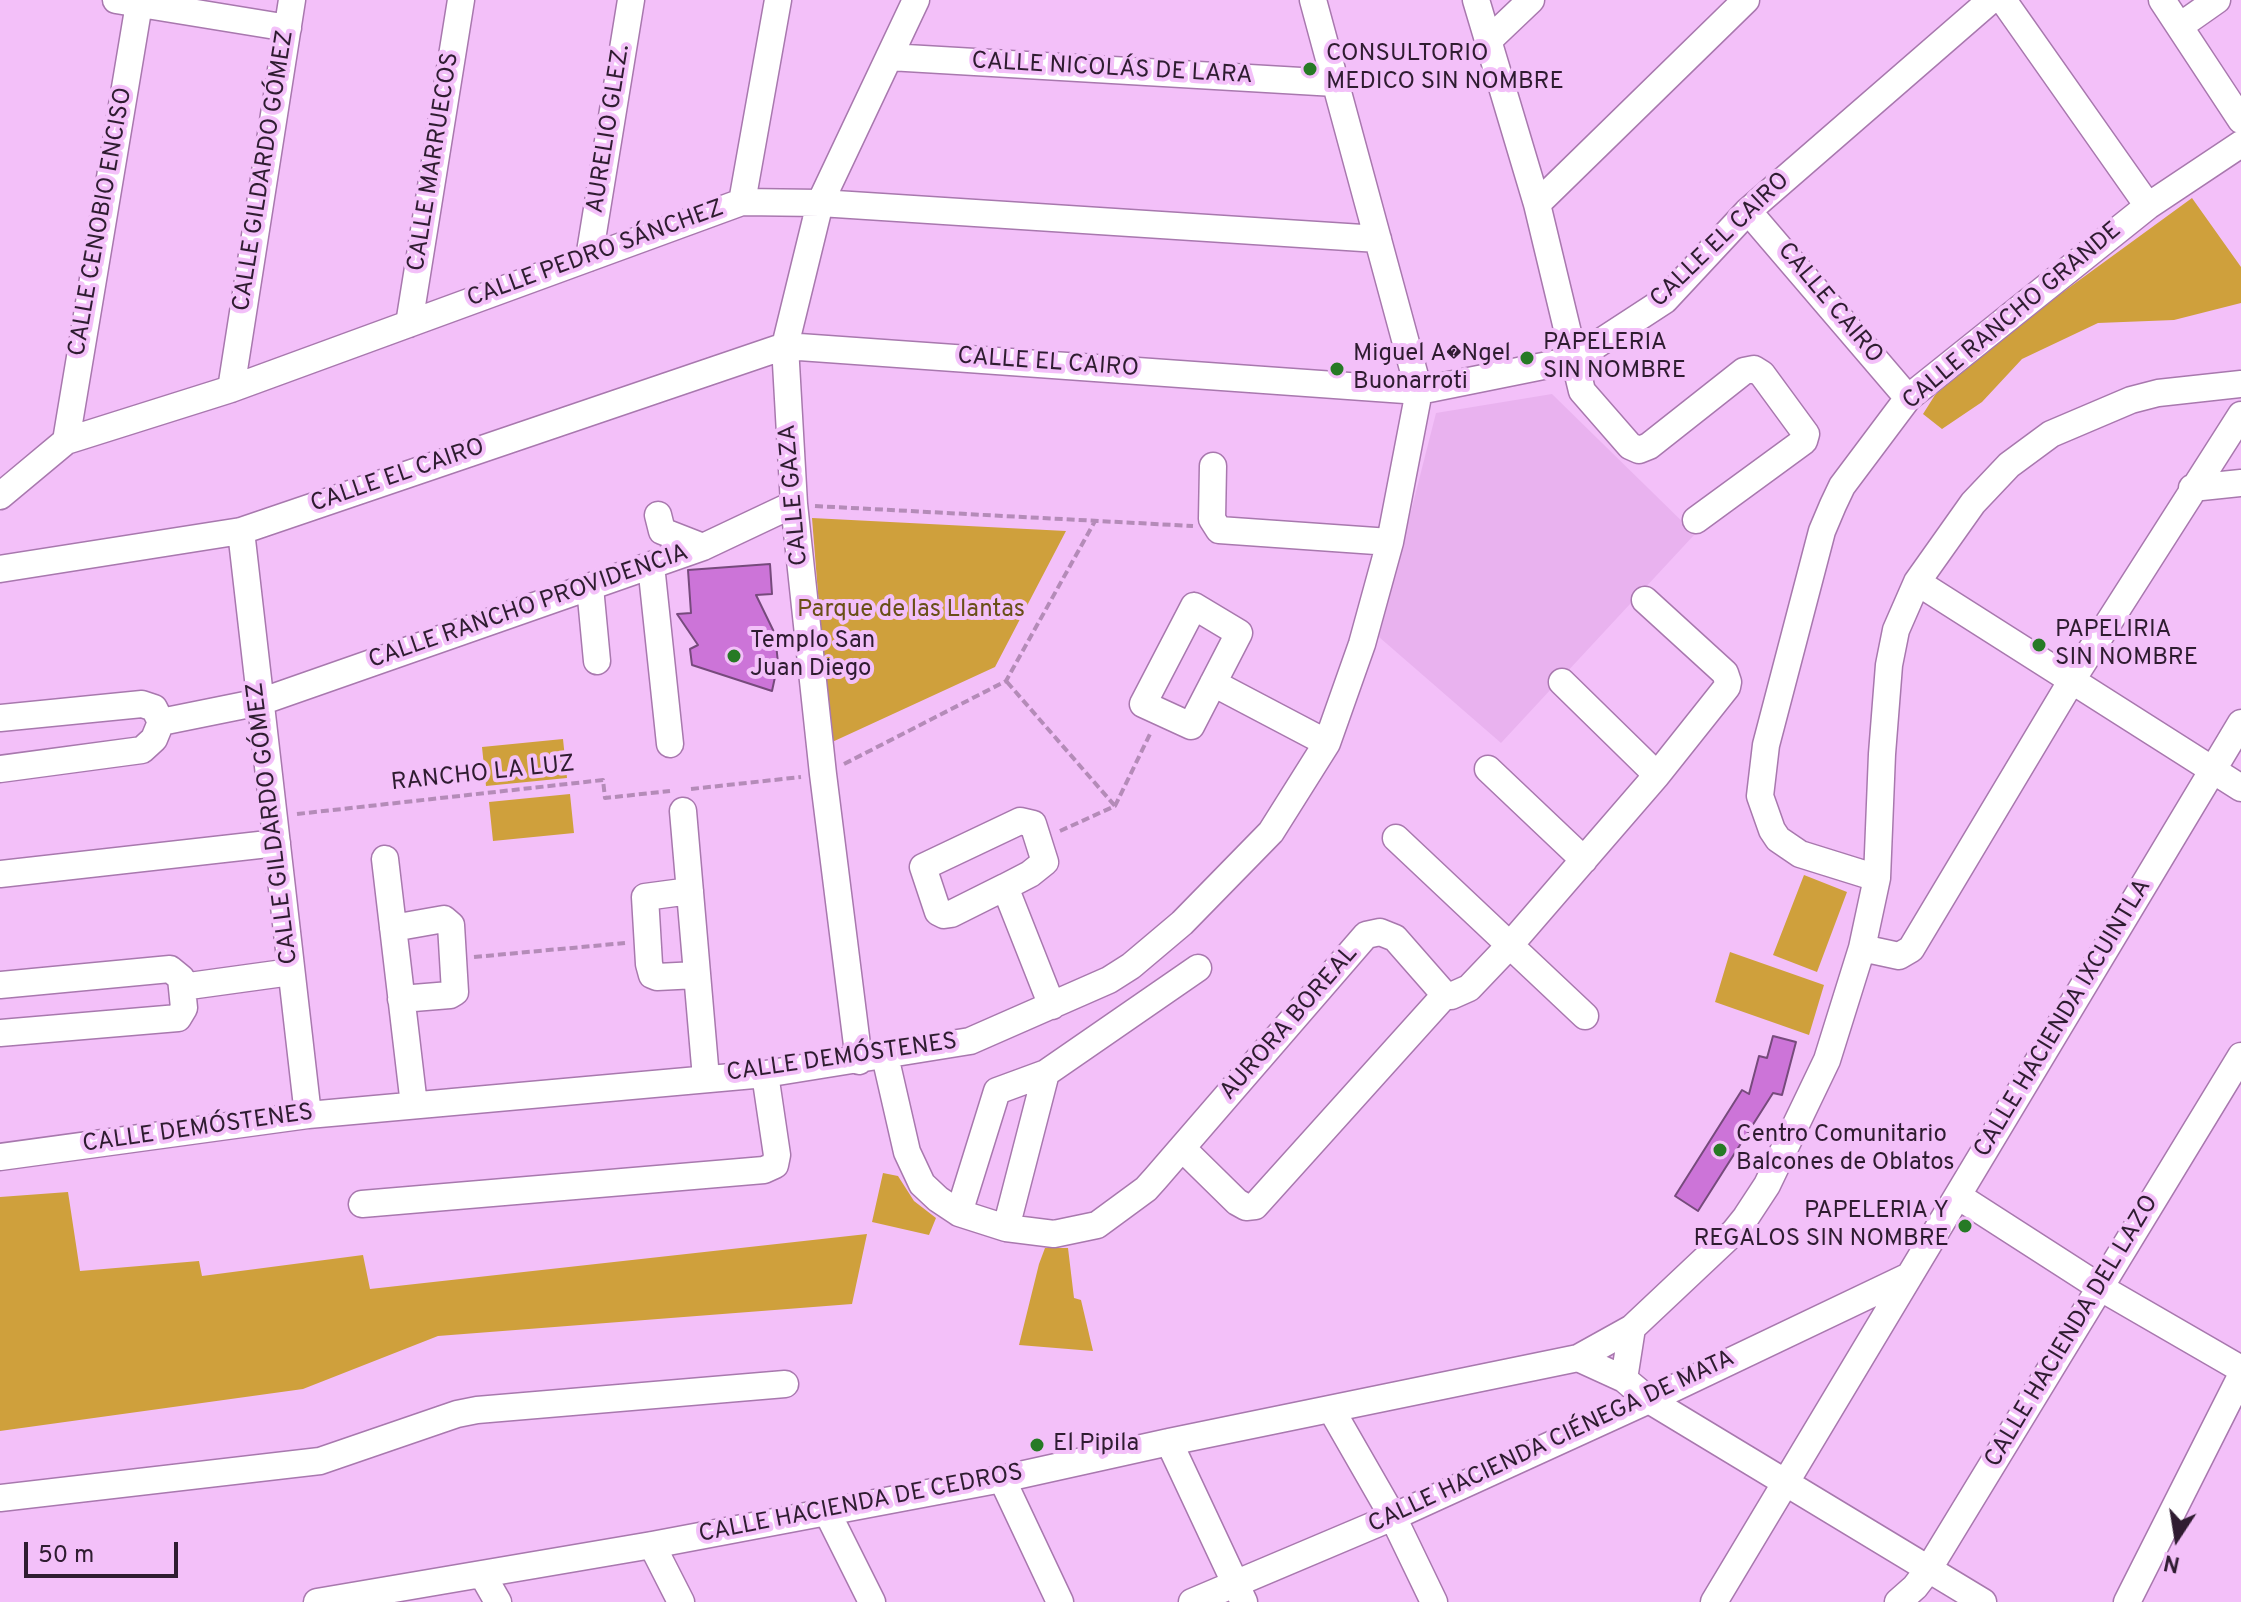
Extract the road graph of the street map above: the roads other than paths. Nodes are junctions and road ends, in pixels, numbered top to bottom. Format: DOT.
graph roads {
  1 [pos="292,0"];
  2 [pos="461,0"];
  3 [pos="631,0"];
  4 [pos="778,0"];
  5 [pos="916,0"];
  6 [pos="1313,0"];
  7 [pos="1476,0"];
  8 [pos="1531,0"];
  9 [pos="1746,0"];
  10 [pos="1991,0"];
  11 [pos="2003,0"];
  12 [pos="2162,0"];
  13 [pos="2217,0"];
  14 [pos="128,2"];
  15 [pos="2180,26"];
  16 [pos="288,28"];
  17 [pos="1490,39"];
  18 [pos="889,57"];
  19 [pos="1335,83"];
  20 [pos="2241,120"];
  21 [pos="2241,144"];
  22 [pos="742,202"];
  23 [pos="820,203"];
  24 [pos="1537,204"];
  25 [pos="2148,206"];
  26 [pos="1748,211"];
  27 [pos="1378,239"];
  28 [pos="589,258"];
  29 [pos="409,324"];
  30 [pos="785,346"];
  31 [pos="1573,360"];
  32 [pos="2241,384"];
  33 [pos="231,389"];
  34 [pos="1419,391"];
  35 [pos="1908,398"];
  36 [pos="2241,415"];
  37 [pos="66,441"];
  38 [pos="1213,466"];
  39 [pos="2241,483"];
  40 [pos="2192,488"];
  41 [pos="0,496"];
  42 [pos="794,504"];
  43 [pos="658,515"];
  44 [pos="1696,520"];
  45 [pos="241,531"];
  46 [pos="1390,542"];
  47 [pos="703,547"];
  48 [pos="651,565"];
  49 [pos="0,569"];
  50 [pos="1917,582"];
  51 [pos="590,587"];
  52 [pos="1645,600"];
  53 [pos="597,661"];
  54 [pos="2072,680"];
  55 [pos="1562,682"];
  56 [pos="1213,683"];
  57 [pos="260,702"];
  58 [pos="0,718"];
  59 [pos="161,722"];
  60 [pos="2241,723"];
  61 [pos="1327,743"];
  62 [pos="670,744"];
  63 [pos="0,769"];
  64 [pos="1488,769"];
  65 [pos="2213,770"];
  66 [pos="1657,775"];
  67 [pos="2241,788"];
  68 [pos="683,811"];
  69 [pos="1396,838"];
  70 [pos="277,843"];
  71 [pos="385,859"];
  72 [pos="1584,860"];
  73 [pos="0,874"];
  74 [pos="1877,878"];
  75 [pos="1005,887"];
  76 [pos="690,891"];
  77 [pos="393,928"];
  78 [pos="1510,945"];
  79 [pos="1862,948"];
  80 [pos="1198,968"];
  81 [pos="291,972"];
  82 [pos="697,975"];
  83 [pos="0,985"];
  84 [pos="182,987"];
  85 [pos="1445,995"];
  86 [pos="401,999"];
  87 [pos="1052,1006"];
  88 [pos="1585,1016"];
  89 [pos="0,1033"];
  90 [pos="885,1056"];
  91 [pos="2241,1056"];
  92 [pos="859,1061"];
  93 [pos="1046,1073"];
  94 [pos="765,1074"];
  95 [pos="706,1078"];
  96 [pos="414,1105"];
  97 [pos="308,1115"];
  98 [pos="1182,1148"];
  99 [pos="0,1157"];
  100 [pos="1958,1196"];
  101 [pos="362,1204"];
  102 [pos="959,1213"];
  103 [pos="1006,1228"];
  104 [pos="1909,1276"];
  105 [pos="2101,1288"];
  106 [pos="1632,1328"];
  107 [pos="1578,1358"];
  108 [pos="2241,1369"];
  109 [pos="2241,1376"];
  110 [pos="1624,1379"];
  111 [pos="785,1384"];
  112 [pos="1649,1400"];
  113 [pos="1331,1409"];
  114 [pos="1169,1442"];
  115 [pos="1002,1479"];
  116 [pos="1785,1483"];
  117 [pos="0,1498"];
  118 [pos="827,1512"];
  119 [pos="1393,1517"];
  120 [pos="652,1545"];
  121 [pos="1928,1570"];
  122 [pos="482,1574"];
  123 [pos="1239,1593"];
  124 [pos="317,1602"];
  125 [pos="498,1602"];
  126 [pos="681,1602"];
  127 [pos="872,1602"];
  128 [pos="1060,1602"];
  129 [pos="1192,1602"];
  130 [pos="1434,1602"];
  131 [pos="1714,1602"];
  132 [pos="1898,1602"];
  133 [pos="1983,1602"];
  134 [pos="2127,1602"];
  1 -- 16 [label="street, CALLE GILDARDO GÓMEZ"];
  2 -- 29 [label="street, CALLE MARRUECOS"];
  3 -- 28 [label="street, AURELIO GLEZ."];
  4 -- 22 [label="street"];
  5 -- 18 [label="street, CALLE GAZA"];
  6 -- 19 [label="street, CALLE DEMÓSTENES"];
  7 -- 17 [label="street"];
  8 -- 17 [label="street"];
  9 -- 24 [label="street"];
  10 -- 26 [label="street, CALLE EL CAIRO"];
  11 -- 25 [label="street"];
  12 -- 15 [label="street"];
  13 -- 15 [label="street"];
  14 -- 16 [label="street"];
  14 -- 37 [label="street, CALLE CENOBIO ENCISO"];
  15 -- 20 [label="street"];
  16 -- 33 [label="street, CALLE GILDARDO GÓMEZ"];
  17 -- 24 [label="street"];
  18 -- 19 [label="street, CALLE NICOLÁS DE LARA"];
  18 -- 23 [label="street, CALLE GAZA"];
  19 -- 27 [label="street, CALLE DEMÓSTENES"];
  21 -- 25 [label="street, CALLE RANCHO GRANDE"];
  22 -- 23 [label="street, CALLE PEDRO SÁNCHEZ"];
  22 -- 28 [label="street, CALLE PEDRO SÁNCHEZ"];
  23 -- 27 [label="street, CALLE PEDRO SÁNCHEZ"];
  23 -- 30 [label="street, CALLE GAZA"];
  24 -- 31 [label="street"];
  25 -- 35 [label="street, CALLE RANCHO GRANDE"];
  26 -- 31 [label="street, CALLE EL CAIRO"];
  26 -- 35 [label="street, CALLE CAIRO"];
  27 -- 34 [label="street, CALLE DEMÓSTENES"];
  28 -- 29 [label="street, CALLE PEDRO SÁNCHEZ"];
  29 -- 33 [label="street, CALLE PEDRO SÁNCHEZ"];
  30 -- 34 [label="street, CALLE EL CAIRO"];
  30 -- 42 [label="street, CALLE GAZA"];
  30 -- 45 [label="street, CALLE EL CAIRO"];
  31 -- 34 [label="street, CALLE EL CAIRO"];
  31 -- 44 [label="street"];
  32 -- 50 [label="street, CALLE HACIENDA DE CEDROS"];
  33 -- 37 [label="street, CALLE PEDRO SÁNCHEZ"];
  34 -- 46 [label="street, CALLE DEMÓSTENES"];
  35 -- 74 [label="street, CALLE RANCHO GRANDE"];
  36 -- 40 [label="street"];
  37 -- 41 [label="street, CALLE PEDRO SÁNCHEZ"];
  38 -- 46 [label="street"];
  39 -- 40 [label="street"];
  40 -- 54 [label="street"];
  42 -- 47 [label="street, CALLE RANCHO PROVIDENCIA"];
  42 -- 92 [label="street, CALLE GAZA"];
  43 -- 47 [label="street"];
  45 -- 49 [label="street, CALLE EL CAIRO"];
  45 -- 57 [label="street, CALLE GILDARDO GÓMEZ"];
  46 -- 61 [label="street, CALLE DEMÓSTENES"];
  47 -- 48 [label="street, CALLE RANCHO PROVIDENCIA"];
  48 -- 51 [label="street, CALLE RANCHO PROVIDENCIA"];
  48 -- 62 [label="street"];
  50 -- 54 [label="street"];
  50 -- 74 [label="street, CALLE HACIENDA DE CEDROS"];
  51 -- 53 [label="street"];
  51 -- 57 [label="street, CALLE RANCHO PROVIDENCIA"];
  52 -- 66 [label="street"];
  54 -- 65 [label="street"];
  54 -- 79 [label="street"];
  55 -- 66 [label="street"];
  56 -- 56 [label="street"];
  56 -- 61 [label="street"];
  57 -- 59 [label="street, CALLE RANCHO PROVIDENCIA"];
  57 -- 70 [label="street, CALLE GILDARDO GÓMEZ"];
  58 -- 59 [label="street"];
  59 -- 63 [label="street"];
  60 -- 65 [label="street, CALLE HACIENDA IXCUINTLA"];
  61 -- 87 [label="street, CALLE DEMÓSTENES"];
  64 -- 72 [label="street"];
  65 -- 67 [label="street"];
  65 -- 100 [label="street, CALLE HACIENDA IXCUINTLA"];
  66 -- 72 [label="street"];
  68 -- 76 [label="street"];
  69 -- 78 [label="street"];
  70 -- 73 [label="street"];
  70 -- 81 [label="street, CALLE GILDARDO GÓMEZ"];
  71 -- 77 [label="street"];
  72 -- 78 [label="street"];
  74 -- 79 [label="street, CALLE HACIENDA DE CEDROS"];
  75 -- 75 [label="street"];
  75 -- 87 [label="street"];
  76 -- 82 [label="street"];
  76 -- 82 [label="street"];
  77 -- 86 [label="street"];
  77 -- 86 [label="street"];
  78 -- 85 [label="street"];
  78 -- 88 [label="street"];
  79 -- 106 [label="street, CALLE HACIENDA DE CEDROS"];
  80 -- 93 [label="street"];
  81 -- 84 [label="street"];
  81 -- 97 [label="street, CALLE GILDARDO GÓMEZ"];
  82 -- 95 [label="street"];
  83 -- 84 [label="street"];
  84 -- 89 [label="street"];
  85 -- 98 [label="street"];
  85 -- 98 [label="street, AURORA BOREAL"];
  86 -- 96 [label="street"];
  87 -- 90 [label="street, CALLE DEMÓSTENES"];
  90 -- 92 [label="street, CALLE DEMÓSTENES"];
  90 -- 102 [label="street, AURORA BOREAL"];
  91 -- 105 [label="street, CALLE HACIENDA DEL LAZO"];
  92 -- 94 [label="street, CALLE DEMÓSTENES"];
  93 -- 102 [label="street"];
  93 -- 103 [label="street"];
  94 -- 95 [label="street, CALLE DEMÓSTENES"];
  94 -- 101 [label="street"];
  95 -- 96 [label="street, CALLE DEMÓSTENES"];
  96 -- 97 [label="street, CALLE DEMÓSTENES"];
  97 -- 99 [label="street, CALLE DEMÓSTENES"];
  98 -- 103 [label="street, AURORA BOREAL"];
  100 -- 104 [label="street, CALLE HACIENDA IXCUINTLA"];
  100 -- 105 [label="street"];
  102 -- 103 [label="street, AURORA BOREAL"];
  104 -- 112 [label="street, CALLE HACIENDA CIÉNEGA DE MATA"];
  104 -- 116 [label="street, CALLE HACIENDA IXCUINTLA"];
  105 -- 108 [label="street"];
  105 -- 121 [label="street, CALLE HACIENDA DEL LAZO"];
  106 -- 107 [label="street, CALLE HACIENDA DE CEDROS"];
  106 -- 110 [label="street"];
  107 -- 110 [label="street"];
  107 -- 113 [label="street, CALLE HACIENDA DE CEDROS"];
  109 -- 134 [label="street"];
  110 -- 112 [label="street"];
  111 -- 117 [label="street"];
  112 -- 116 [label="street"];
  112 -- 119 [label="street, CALLE HACIENDA CIÉNEGA DE MATA"];
  113 -- 114 [label="street, CALLE HACIENDA DE CEDROS"];
  113 -- 119 [label="street"];
  114 -- 115 [label="street, CALLE HACIENDA DE CEDROS"];
  114 -- 123 [label="street"];
  115 -- 118 [label="street, CALLE HACIENDA DE CEDROS"];
  115 -- 128 [label="street"];
  116 -- 121 [label="street"];
  116 -- 131 [label="street, CALLE HACIENDA IXCUINTLA"];
  118 -- 120 [label="street, CALLE HACIENDA DE CEDROS"];
  118 -- 127 [label="street"];
  119 -- 123 [label="street, CALLE HACIENDA CIÉNEGA DE MATA"];
  119 -- 130 [label="street"];
  120 -- 122 [label="street, CALLE HACIENDA DE CEDROS"];
  120 -- 126 [label="street"];
  121 -- 132 [label="street, CALLE HACIENDA DEL LAZO"];
  121 -- 133 [label="street"];
  122 -- 124 [label="street, CALLE HACIENDA DE CEDROS"];
  122 -- 125 [label="street"];
  123 -- 129 [label="street, CALLE HACIENDA CIÉNEGA DE MATA"];
}
